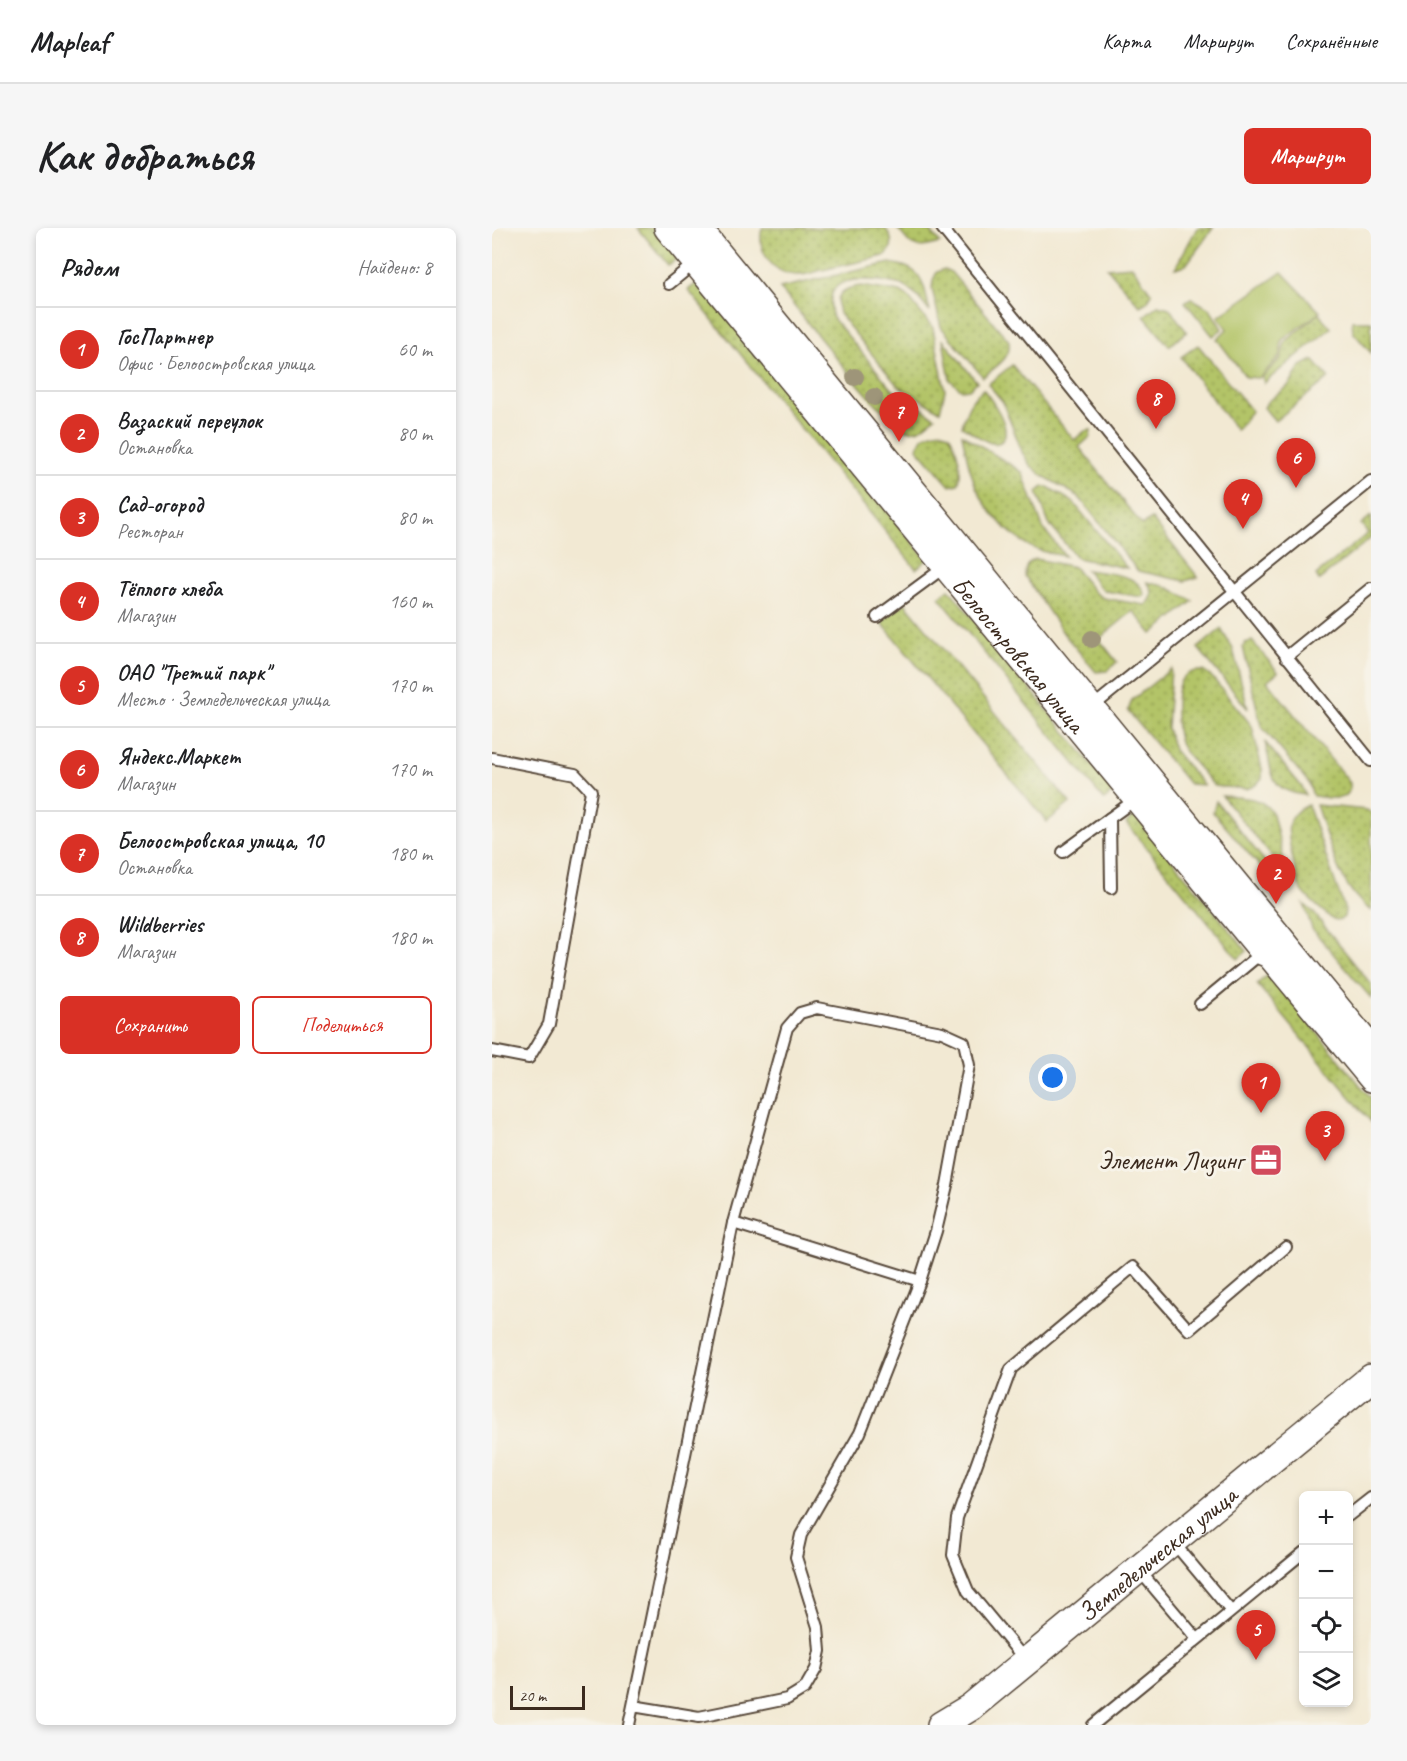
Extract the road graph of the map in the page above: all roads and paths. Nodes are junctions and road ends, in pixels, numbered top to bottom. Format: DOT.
graph roads {
  1 [pos="668,228"];
  2 [pos="946,229"];
  3 [pos="702,246"];
  4 [pos="669,284"];
  5 [pos="1371,481"];
  6 [pos="954,559"];
  7 [pos="1371,588"];
  8 [pos="1234,592"];
  9 [pos="878,617"];
  10 [pos="1286,657"];
  11 [pos="1091,708"];
  12 [pos="492,758"];
  13 [pos="1371,761"];
  14 [pos="1145,792"];
  15 [pos="1110,818"];
  16 [pos="1063,852"];
  17 [pos="1111,888"];
  18 [pos="1271,946"];
  19 [pos="1200,1004"];
  20 [pos="492,1051"];
  21 [pos="1371,1052"];
  22 [pos="1371,1081"];
  23 [pos="733,1223"];
  24 [pos="1286,1246"];
  25 [pos="920,1281"];
  26 [pos="1371,1378"];
  27 [pos="1371,1497"];
  28 [pos="1353,1512"];
  29 [pos="1172,1541"];
  30 [pos="1299,1556"];
  31 [pos="1138,1569"];
  32 [pos="1230,1610"];
  33 [pos="1197,1639"];
  34 [pos="1026,1661"];
  35 [pos="633,1706"];
  36 [pos="629,1725"];
  37 [pos="941,1725"];
  38 [pos="1094,1725"];
  1 -- 3 [label="street, Белоостровская улица"];
  2 -- 8 [label="lane"];
  3 -- 4 [label="lane"];
  3 -- 6 [label="main road, Белоостровская улица"];
  5 -- 8 [label="lane"];
  6 -- 9 [label="lane"];
  6 -- 11 [label="main road, Белоостровская улица"];
  6 -- 14 [label="street, Белоостровская улица"];
  7 -- 10 [label="lane"];
  8 -- 10 [label="lane"];
  8 -- 11 [label="lane"];
  10 -- 13 [label="lane"];
  11 -- 14 [label="main road, Белоостровская улица"];
  12 -- 20 [label="lane"];
  14 -- 15 [label="lane"];
  14 -- 18 [label="main road, Белоостровская улица"];
  15 -- 16 [label="lane"];
  15 -- 17 [label="lane"];
  18 -- 19 [label="lane"];
  18 -- 21 [label="main road, Белоостровская улица"];
  18 -- 22 [label="street, Белоостровская улица"];
  23 -- 25 [label="lane"];
  23 -- 25 [label="lane"];
  23 -- 35 [label="lane"];
  24 -- 34 [label="lane"];
  25 -- 35 [label="lane"];
  26 -- 29 [label="street, Земледельческая улица"];
  27 -- 28 [label="lane"];
  29 -- 31 [label="street, Земледельческая улица"];
  29 -- 32 [label="lane"];
  30 -- 32 [label="lane"];
  31 -- 33 [label="lane"];
  31 -- 34 [label="street, Земледельческая улица"];
  32 -- 33 [label="lane"];
  33 -- 38 [label="lane"];
  34 -- 37 [label="street, Земледельческая улица"];
  35 -- 36 [label="lane"];
}
